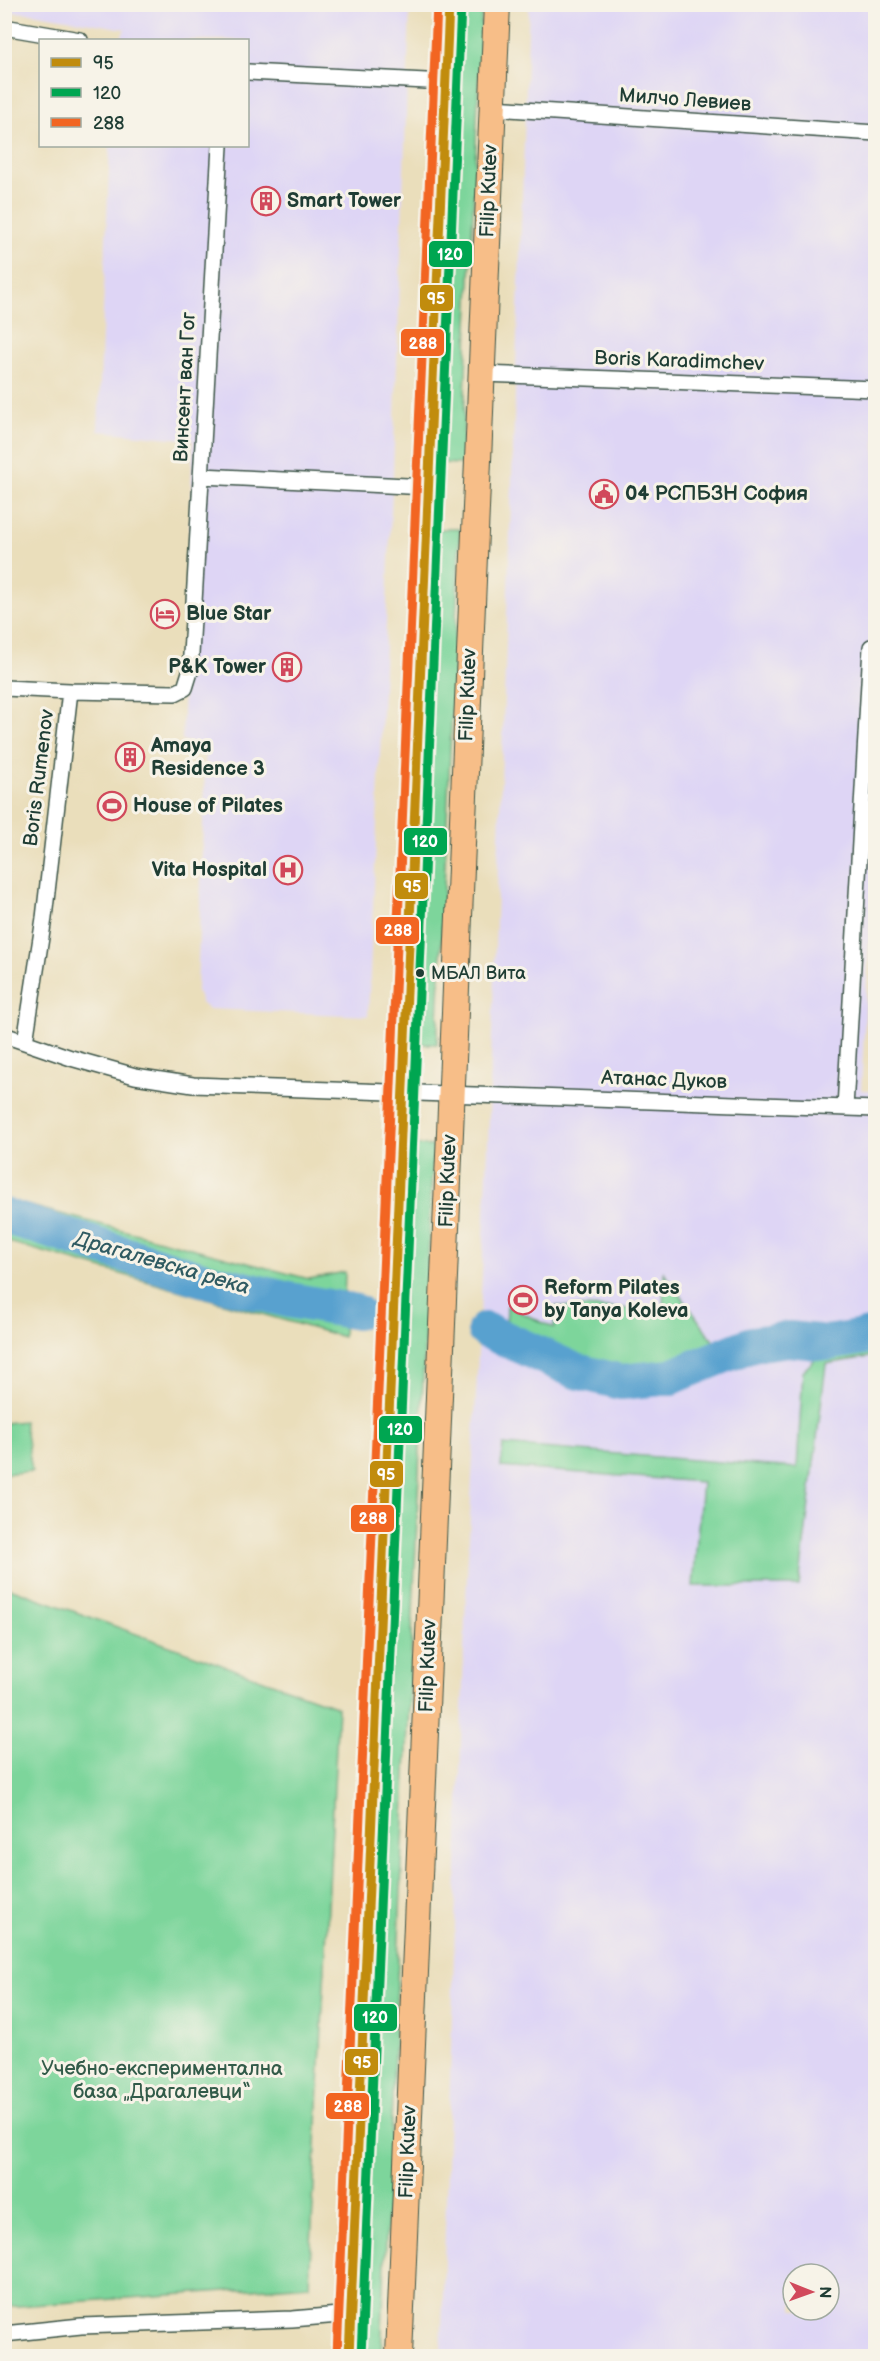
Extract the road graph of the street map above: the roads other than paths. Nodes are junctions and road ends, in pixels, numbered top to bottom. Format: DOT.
graph roads {
  1 [pos="449,4"];
  2 [pos="497,4"];
  3 [pos="4,27"];
  4 [pos="74,39"];
  5 [pos="249,72"];
  6 [pos="446,82"];
  7 [pos="492,108"];
  8 [pos="876,133"];
  9 [pos="220,147"];
  10 [pos="481,374"];
  11 [pos="876,389"];
  12 [pos="202,476"];
  13 [pos="428,487"];
  14 [pos="872,647"];
  15 [pos="4,688"];
  16 [pos="70,691"];
  17 [pos="4,1035"];
  18 [pos="24,1042"];
  19 [pos="403,1091"];
  20 [pos="451,1093"];
  21 [pos="845,1108"];
  22 [pos="876,1109"];
  23 [pos="351,2314"];
  24 [pos="4,2334"];
  25 [pos="349,2356"];
  26 [pos="399,2356"];
  1 -- 6 [label="main road"];
  2 -- 7 [label="main road, Filip Kutev"];
  3 -- 4 [label="street"];
  5 -- 6 [label="street"];
  6 -- 13 [label="main road"];
  7 -- 8 [label="street, Милчо Левиев"];
  7 -- 10 [label="main road, Filip Kutev"];
  9 -- 12 [label="street, Винсент ван Гог"];
  10 -- 11 [label="street, Boris Karadimchev"];
  10 -- 20 [label="main road, Filip Kutev"];
  12 -- 13 [label="street, Винсент ван Гог"];
  12 -- 16 [label="street"];
  13 -- 19 [label="main road"];
  14 -- 21 [label="street"];
  15 -- 16 [label="street, Boris Rumenov"];
  16 -- 18 [label="street, Boris Rumenov"];
  17 -- 18 [label="street, Атанас Дуков"];
  18 -- 19 [label="street, Атанас Дуков"];
  19 -- 20 [label="street, Атанас Дуков"];
  19 -- 23 [label="main road"];
  20 -- 21 [label="street, Атанас Дуков"];
  20 -- 26 [label="main road, Filip Kutev"];
  21 -- 22 [label="street, Атанас Дуков"];
  23 -- 24 [label="street"];
  23 -- 25 [label="main road"];
}
